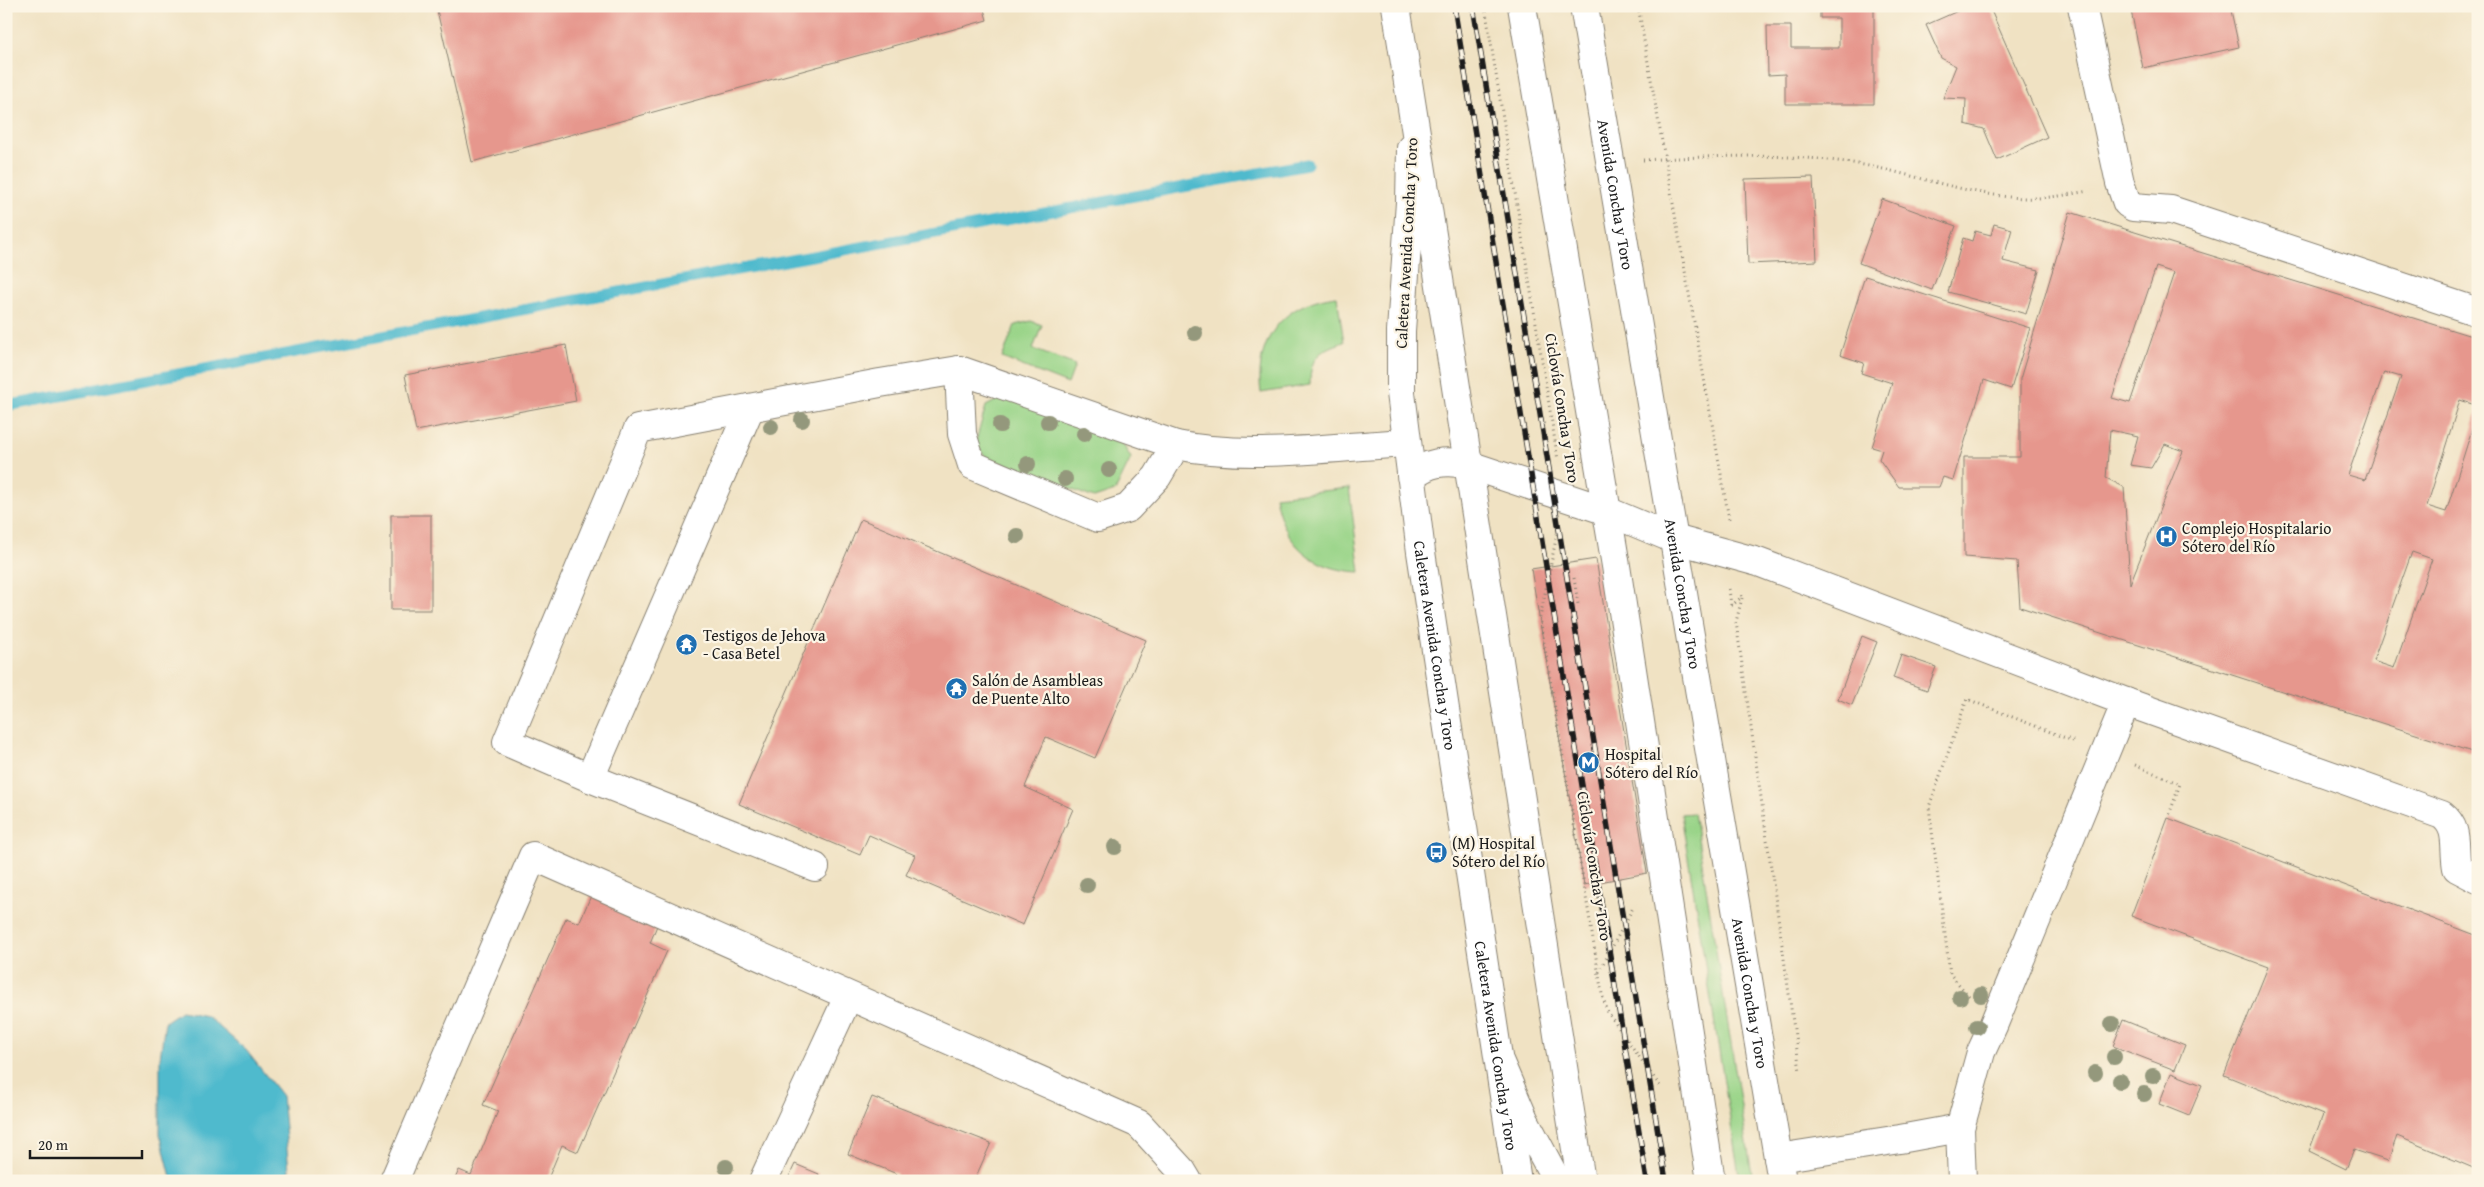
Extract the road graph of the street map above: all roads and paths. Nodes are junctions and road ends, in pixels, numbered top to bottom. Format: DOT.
graph roads {
  1 [pos="1396,6"];
  2 [pos="1485,6"];
  3 [pos="1522,6"];
  4 [pos="1584,6"];
  5 [pos="1638,6"];
  6 [pos="2082,6"];
  7 [pos="1412,106"];
  8 [pos="1666,159"];
  9 [pos="1610,162"];
  10 [pos="2120,184"];
  11 [pos="2478,312"];
  12 [pos="959,370"];
  13 [pos="750,408"];
  14 [pos="1406,443"];
  15 [pos="1176,445"];
  16 [pos="1466,464"];
  17 [pos="1411,476"];
  18 [pos="1564,497"];
  19 [pos="1607,511"];
  20 [pos="1674,539"];
  21 [pos="1735,554"];
  22 [pos="1574,578"];
  23 [pos="1728,580"];
  24 [pos="1742,597"];
  25 [pos="1578,604"];
  26 [pos="1731,606"];
  27 [pos="1967,700"];
  28 [pos="2126,702"];
  29 [pos="590,778"];
  30 [pos="815,867"];
  31 [pos="2478,879"];
  32 [pos="848,997"];
  33 [pos="1993,1026"];
  34 [pos="1500,1063"];
  35 [pos="1800,1073"];
  36 [pos="1662,1090"];
  37 [pos="1960,1128"];
  38 [pos="1780,1169"];
  39 [pos="394,1181"];
  40 [pos="763,1181"];
  41 [pos="1188,1181"];
  42 [pos="1517,1181"];
  43 [pos="1557,1181"];
  44 [pos="1581,1181"];
  45 [pos="1711,1181"];
  46 [pos="1962,1181"];
  1 -- 7 [label="main road"];
  2 -- 18 [label="path, Ciclovía Concha y Toro"];
  3 -- 19 [label="main road"];
  4 -- 9 [label="main road, Avenida Concha y Toro"];
  5 -- 8 [label="path"];
  6 -- 10 [label="main road"];
  7 -- 14 [label="main road, Caletera Avenida Concha y Toro"];
  7 -- 16 [label="main road"];
  8 -- 9 [label="path"];
  8 -- 10 [label="path"];
  8 -- 21 [label="path"];
  9 -- 20 [label="main road, Avenida Concha y Toro"];
  10 -- 11 [label="main road"];
  12 -- 13 [label="main road"];
  12 -- 15 [label="main road"];
  12 -- 15 [label="main road"];
  13 -- 29 [label="main road"];
  13 -- 29 [label="main road"];
  14 -- 15 [label="main road"];
  14 -- 17 [label="main road, Caletera Avenida Concha y Toro"];
  16 -- 17 [label="main road"];
  16 -- 18 [label="main road"];
  16 -- 44 [label="main road"];
  17 -- 34 [label="main road, Caletera Avenida Concha y Toro"];
  18 -- 19 [label="main road"];
  18 -- 36 [label="path, Ciclovía Concha y Toro"];
  19 -- 20 [label="main road"];
  19 -- 45 [label="main road"];
  20 -- 21 [label="main road"];
  20 -- 38 [label="main road, Avenida Concha y Toro"];
  21 -- 28 [label="main road"];
  22 -- 25 [label="path"];
  23 -- 26 [label="path"];
  24 -- 35 [label="path"];
  27 -- 33 [label="path"];
  28 -- 31 [label="main road"];
  28 -- 33 [label="main road"];
  29 -- 30 [label="main road"];
  32 -- 39 [label="main road"];
  32 -- 40 [label="main road"];
  32 -- 41 [label="main road"];
  33 -- 37 [label="main road"];
  34 -- 42 [label="main road, Caletera Avenida Concha y Toro"];
  34 -- 43 [label="main road"];
  37 -- 38 [label="main road"];
  37 -- 46 [label="main road"];
}
